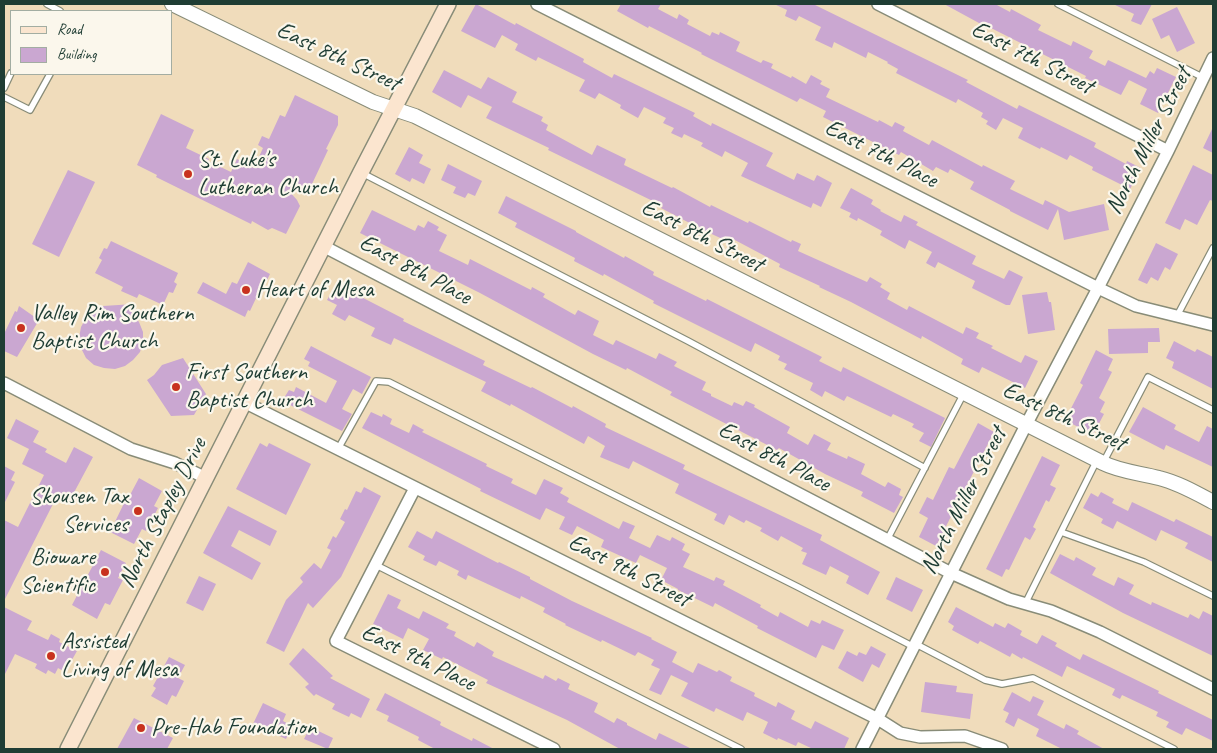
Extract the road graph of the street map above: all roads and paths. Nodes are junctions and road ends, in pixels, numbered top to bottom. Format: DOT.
graph roads {
  1 [pos="47,4"];
  2 [pos="172,4"];
  3 [pos="448,4"];
  4 [pos="537,4"];
  5 [pos="878,4"];
  6 [pos="1058,4"];
  7 [pos="58,10"];
  8 [pos="1213,58"];
  9 [pos="10,75"];
  10 [pos="49,75"];
  11 [pos="1204,78"];
  12 [pos="4,88"];
  13 [pos="4,97"];
  14 [pos="394,109"];
  15 [pos="1168,151"];
  16 [pos="361,172"];
  17 [pos="324,246"];
  18 [pos="1213,248"];
  19 [pos="1098,288"];
  20 [pos="1177,316"];
  21 [pos="1213,325"];
  22 [pos="4,383"];
  23 [pos="964,393"];
  24 [pos="244,402"];
  25 [pos="1213,410"];
  26 [pos="1026,425"];
  27 [pos="338,449"];
  28 [pos="1100,462"];
  29 [pos="925,468"];
  30 [pos="206,478"];
  31 [pos="415,488"];
  32 [pos="1213,502"];
  33 [pos="1061,532"];
  34 [pos="887,540"];
  35 [pos="376,565"];
  36 [pos="951,573"];
  37 [pos="1213,596"];
  38 [pos="1025,604"];
  39 [pos="915,645"];
  40 [pos="1213,689"];
  41 [pos="878,719"];
  42 [pos="68,749"];
  43 [pos="554,749"];
  44 [pos="741,749"];
  45 [pos="862,749"];
  46 [pos="1002,749"];
  47 [pos="1174,749"];
  1 -- 7 [label="lane"];
  2 -- 14 [label="street, East 8th Street"];
  3 -- 14 [label="main road, North Stapley Drive"];
  4 -- 19 [label="street, East 7th Place"];
  5 -- 15 [label="street, East 7th Street"];
  6 -- 11 [label="lane"];
  8 -- 11 [label="street, North Miller Street"];
  9 -- 12 [label="lane"];
  10 -- 13 [label="lane"];
  11 -- 15 [label="street, North Miller Street"];
  14 -- 16 [label="main road, North Stapley Drive"];
  14 -- 23 [label="street, East 8th Street"];
  15 -- 19 [label="street, North Miller Street"];
  16 -- 17 [label="main road, North Stapley Drive"];
  16 -- 29 [label="lane"];
  17 -- 24 [label="main road, North Stapley Drive"];
  17 -- 34 [label="street, East 8th Place"];
  18 -- 20 [label="lane"];
  19 -- 20 [label="street, East 7th Place"];
  19 -- 26 [label="street, North Miller Street"];
  20 -- 21 [label="street, East 7th Place"];
  22 -- 30 [label="street"];
  23 -- 26 [label="street, East 8th Street"];
  23 -- 29 [label="lane"];
  24 -- 27 [label="street, East 9th Street"];
  24 -- 30 [label="main road, North Stapley Drive"];
  25 -- 28 [label="lane"];
  26 -- 28 [label="street, East 8th Street"];
  26 -- 36 [label="street, North Miller Street"];
  27 -- 31 [label="street, East 9th Street"];
  27 -- 39 [label="lane"];
  28 -- 32 [label="street, East 8th Street"];
  28 -- 33 [label="lane"];
  29 -- 34 [label="lane"];
  30 -- 42 [label="main road, North Stapley Drive"];
  31 -- 35 [label="street, East 9th Place"];
  31 -- 41 [label="street, East 9th Street"];
  33 -- 37 [label="lane"];
  33 -- 38 [label="lane"];
  34 -- 36 [label="street, East 8th Place"];
  35 -- 43 [label="street, East 9th Place"];
  35 -- 44 [label="lane"];
  36 -- 38 [label="street, East 8th Place"];
  36 -- 39 [label="street, North Miller Street"];
  38 -- 40 [label="street, East 8th Place"];
  39 -- 41 [label="street, North Miller Street"];
  39 -- 47 [label="lane"];
  41 -- 45 [label="street, North Miller Street"];
  41 -- 46 [label="street, East 9th Street"];
}
